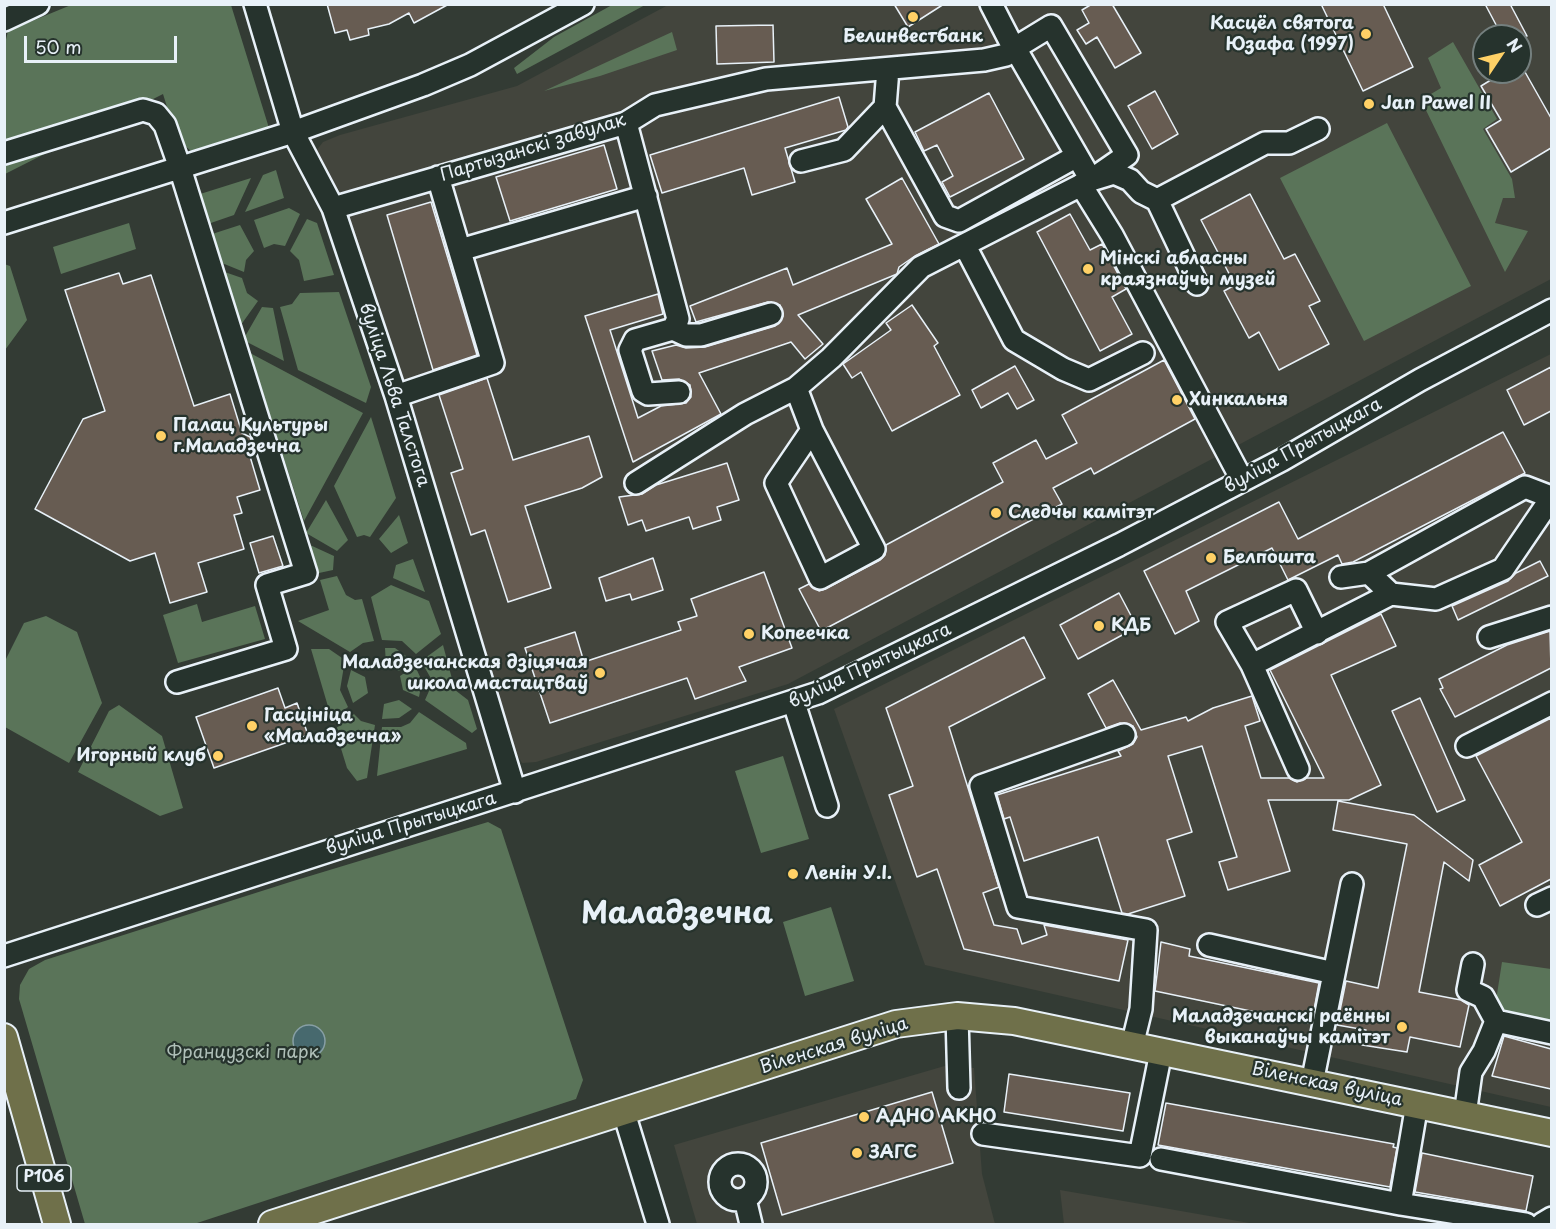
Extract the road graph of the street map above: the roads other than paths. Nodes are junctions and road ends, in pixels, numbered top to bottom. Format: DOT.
graph roads {
  1 [pos="38,4"];
  2 [pos="255,4"];
  3 [pos="583,4"];
  4 [pos="990,4"];
  5 [pos="4,20"];
  6 [pos="1015,48"];
  7 [pos="888,69"];
  8 [pos="885,107"];
  9 [pos="626,123"];
  10 [pos="1318,129"];
  11 [pos="293,132"];
  12 [pos="4,153"];
  13 [pos="1077,156"];
  14 [pos="801,161"];
  15 [pos="180,168"];
  16 [pos="438,177"];
  17 [pos="1086,183"];
  18 [pos="646,196"];
  19 [pos="1157,200"];
  20 [pos="333,208"];
  21 [pos="4,223"];
  22 [pos="965,246"];
  23 [pos="460,250"];
  24 [pos="1197,284"];
  25 [pos="1551,310"];
  26 [pos="771,314"];
  27 [pos="673,329"];
  28 [pos="1143,353"];
  29 [pos="796,388"];
  30 [pos="679,392"];
  31 [pos="396,396"];
  32 [pos="812,430"];
  33 [pos="1242,480"];
  34 [pos="636,483"];
  35 [pos="1551,497"];
  36 [pos="1369,573"];
  37 [pos="1341,577"];
  38 [pos="1391,594"];
  39 [pos="1551,617"];
  40 [pos="1317,633"];
  41 [pos="1489,637"];
  42 [pos="1252,665"];
  43 [pos="177,682"];
  44 [pos="794,703"];
  45 [pos="1551,703"];
  46 [pos="1124,735"];
  47 [pos="1467,746"];
  48 [pos="1298,769"];
  49 [pos="515,792"];
  50 [pos="827,806"];
  51 [pos="1352,884"];
  52 [pos="1209,945"];
  53 [pos="4,956"];
  54 [pos="1473,964"];
  55 [pos="1334,973"];
  56 [pos="957,1016"];
  57 [pos="1496,1021"];
  58 [pos="1551,1033"];
  59 [pos="4,1037"];
  60 [pos="1132,1046"];
  61 [pos="1161,1052"];
  62 [pos="1312,1083"];
  63 [pos="959,1088"];
  64 [pos="1417,1104"];
  65 [pos="624,1113"];
  66 [pos="1465,1115"];
  67 [pos="1551,1133"];
  68 [pos="983,1134"];
  69 [pos="1161,1159"];
  70 [pos="745,1199"];
  71 [pos="1400,1204"];
  72 [pos="1551,1218"];
  73 [pos="57,1224"];
  74 [pos="272,1224"];
  75 [pos="658,1224"];
  76 [pos="750,1224"];
  77 [pos="1526,1224"];
  78 [pos="1542,1224"];
  1 -- 5 [label="street"];
  2 -- 11 [label="street, вуліца Льва Талстога"];
  3 -- 11 [label="street"];
  4 -- 6 [label="street"];
  6 -- 7 [label="street, Партызанскі завулак"];
  6 -- 13 [label="street"];
  6 -- 17 [label="street, Партызанскі завулак"];
  7 -- 8 [label="street"];
  7 -- 9 [label="street, Партызанскі завулак"];
  8 -- 13 [label="street"];
  8 -- 14 [label="street"];
  9 -- 16 [label="street, Партызанскі завулак"];
  9 -- 18 [label="street"];
  10 -- 19 [label="street"];
  11 -- 15 [label="street"];
  11 -- 20 [label="street, вуліца Льва Талстога"];
  12 -- 15 [label="street"];
  13 -- 17 [label="street"];
  15 -- 21 [label="street"];
  15 -- 43 [label="street"];
  16 -- 20 [label="street, Партызанскі завулак"];
  16 -- 23 [label="street"];
  17 -- 19 [label="street"];
  17 -- 22 [label="street"];
  17 -- 33 [label="street"];
  18 -- 23 [label="street"];
  18 -- 27 [label="street"];
  19 -- 24 [label="street"];
  20 -- 31 [label="street, вуліца Льва Талстога"];
  22 -- 28 [label="street"];
  22 -- 29 [label="street"];
  23 -- 31 [label="street"];
  25 -- 33 [label="street, вуліца Прытыцкага"];
  26 -- 27 [label="street"];
  27 -- 30 [label="street"];
  29 -- 32 [label="street"];
  29 -- 34 [label="street"];
  31 -- 49 [label="street, вуліца Льва Талстога"];
  32 -- 32 [label="street"];
  33 -- 44 [label="street, вуліца Прытыцкага"];
  35 -- 36 [label="street"];
  35 -- 38 [label="street"];
  36 -- 37 [label="street"];
  36 -- 38 [label="street"];
  38 -- 40 [label="street"];
  39 -- 41 [label="street"];
  40 -- 42 [label="street"];
  40 -- 42 [label="street"];
  42 -- 48 [label="street"];
  44 -- 49 [label="street, вуліца Прытыцкага"];
  44 -- 50 [label="street"];
  45 -- 47 [label="street"];
  46 -- 60 [label="street"];
  49 -- 53 [label="street, вуліца Прытыцкага"];
  51 -- 55 [label="street"];
  52 -- 55 [label="street"];
  54 -- 57 [label="street"];
  55 -- 62 [label="street"];
  56 -- 60 [label="main road, Віленская вуліца"];
  56 -- 63 [label="street"];
  56 -- 65 [label="main road, Віленская вуліца"];
  57 -- 58 [label="street"];
  57 -- 66 [label="street"];
  59 -- 73 [label="main road, Р106"];
  60 -- 61 [label="main road, Віленская вуліца"];
  61 -- 62 [label="main road, Віленская вуліца"];
  61 -- 68 [label="street"];
  62 -- 64 [label="main road, Віленская вуліца"];
  64 -- 66 [label="main road, Віленская вуліца"];
  64 -- 71 [label="street"];
  65 -- 74 [label="main road, Віленская вуліца"];
  65 -- 75 [label="street"];
  66 -- 67 [label="main road, Віленская вуліца"];
  69 -- 71 [label="street"];
  70 -- 76 [label="street"];
  71 -- 77 [label="street"];
  72 -- 78 [label="street"];
}
